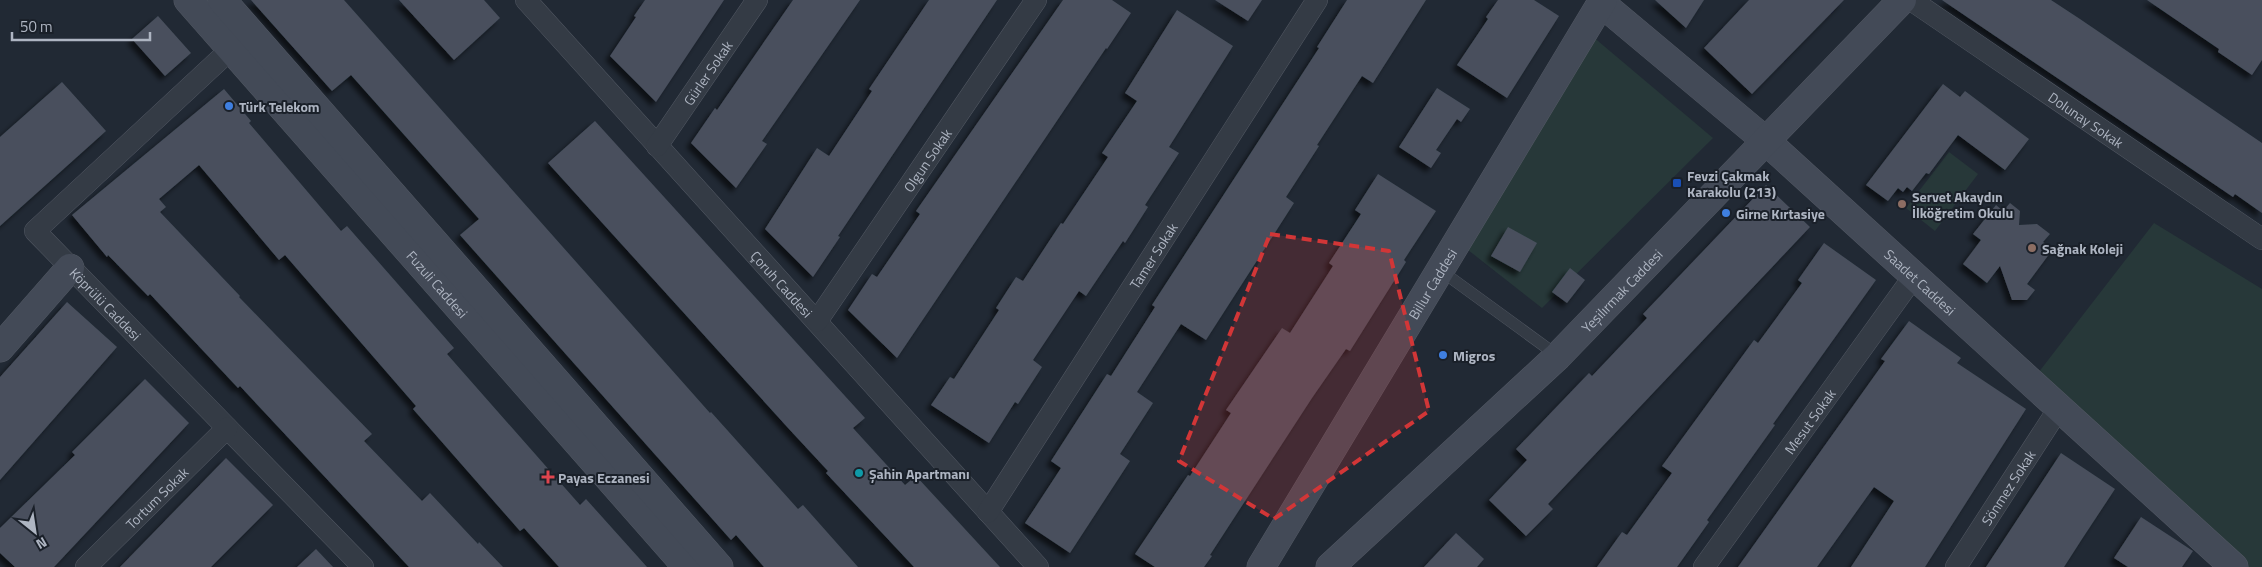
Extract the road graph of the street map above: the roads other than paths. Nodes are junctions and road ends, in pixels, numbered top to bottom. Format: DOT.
graph roads {
  1 [pos="188,0"];
  2 [pos="222,0"];
  3 [pos="526,0"];
  4 [pos="757,0"];
  5 [pos="1036,0"];
  6 [pos="1317,0"];
  7 [pos="1902,0"];
  8 [pos="1911,0"];
  9 [pos="1602,1"];
  10 [pos="230,49"];
  11 [pos="1766,141"];
  12 [pos="656,146"];
  13 [pos="2262,239"];
  14 [pos="70,268"];
  15 [pos="1440,270"];
  16 [pos="1914,276"];
  17 [pos="818,321"];
  18 [pos="0,348"];
  19 [pos="1558,356"];
  20 [pos="2059,408"];
  21 [pos="227,428"];
  22 [pos="988,512"];
  23 [pos="2221,563"];
  24 [pos="86,567"];
  25 [pos="363,567"];
  26 [pos="687,567"];
  27 [pos="719,567"];
  28 [pos="1038,567"];
  29 [pos="1261,567"];
  30 [pos="1330,567"];
  31 [pos="1704,567"];
  32 [pos="1956,567"];
  1 -- 10 [label="street, Fuzuli Caddesi"];
  2 -- 27 [label="street, Fuzuli Caddesi"];
  3 -- 12 [label="street, Çoruh Caddesi"];
  4 -- 12 [label="street, Gürler Sokak"];
  5 -- 17 [label="street, Olgun Sokak"];
  6 -- 22 [label="street, Tamer Sokak"];
  7 -- 11 [label="street, Yeşilırmak Caddesi"];
  8 -- 13 [label="street, Dolunay Sokak"];
  9 -- 11 [label="street, Saadet Caddesi"];
  9 -- 15 [label="street, Billur Caddesi"];
  10 -- 14 [label="street, Köprülü Caddesi"];
  10 -- 26 [label="street, Fuzuli Caddesi"];
  11 -- 16 [label="street, Saadet Caddesi"];
  11 -- 19 [label="street, Yeşilırmak Caddesi"];
  12 -- 17 [label="street, Çoruh Caddesi"];
  14 -- 18 [label="street"];
  14 -- 21 [label="street, Köprülü Caddesi"];
  15 -- 19 [label="lane"];
  15 -- 29 [label="street, Billur Caddesi"];
  16 -- 20 [label="street, Saadet Caddesi"];
  16 -- 31 [label="street, Mesut Sokak"];
  17 -- 22 [label="street, Çoruh Caddesi"];
  19 -- 30 [label="street, Yeşilırmak Caddesi"];
  20 -- 23 [label="street, Saadet Caddesi"];
  20 -- 32 [label="street, Sönmez Sokak"];
  21 -- 24 [label="street, Tortum Sokak"];
  21 -- 25 [label="street, Köprülü Caddesi"];
  22 -- 28 [label="street, Çoruh Caddesi"];
}
